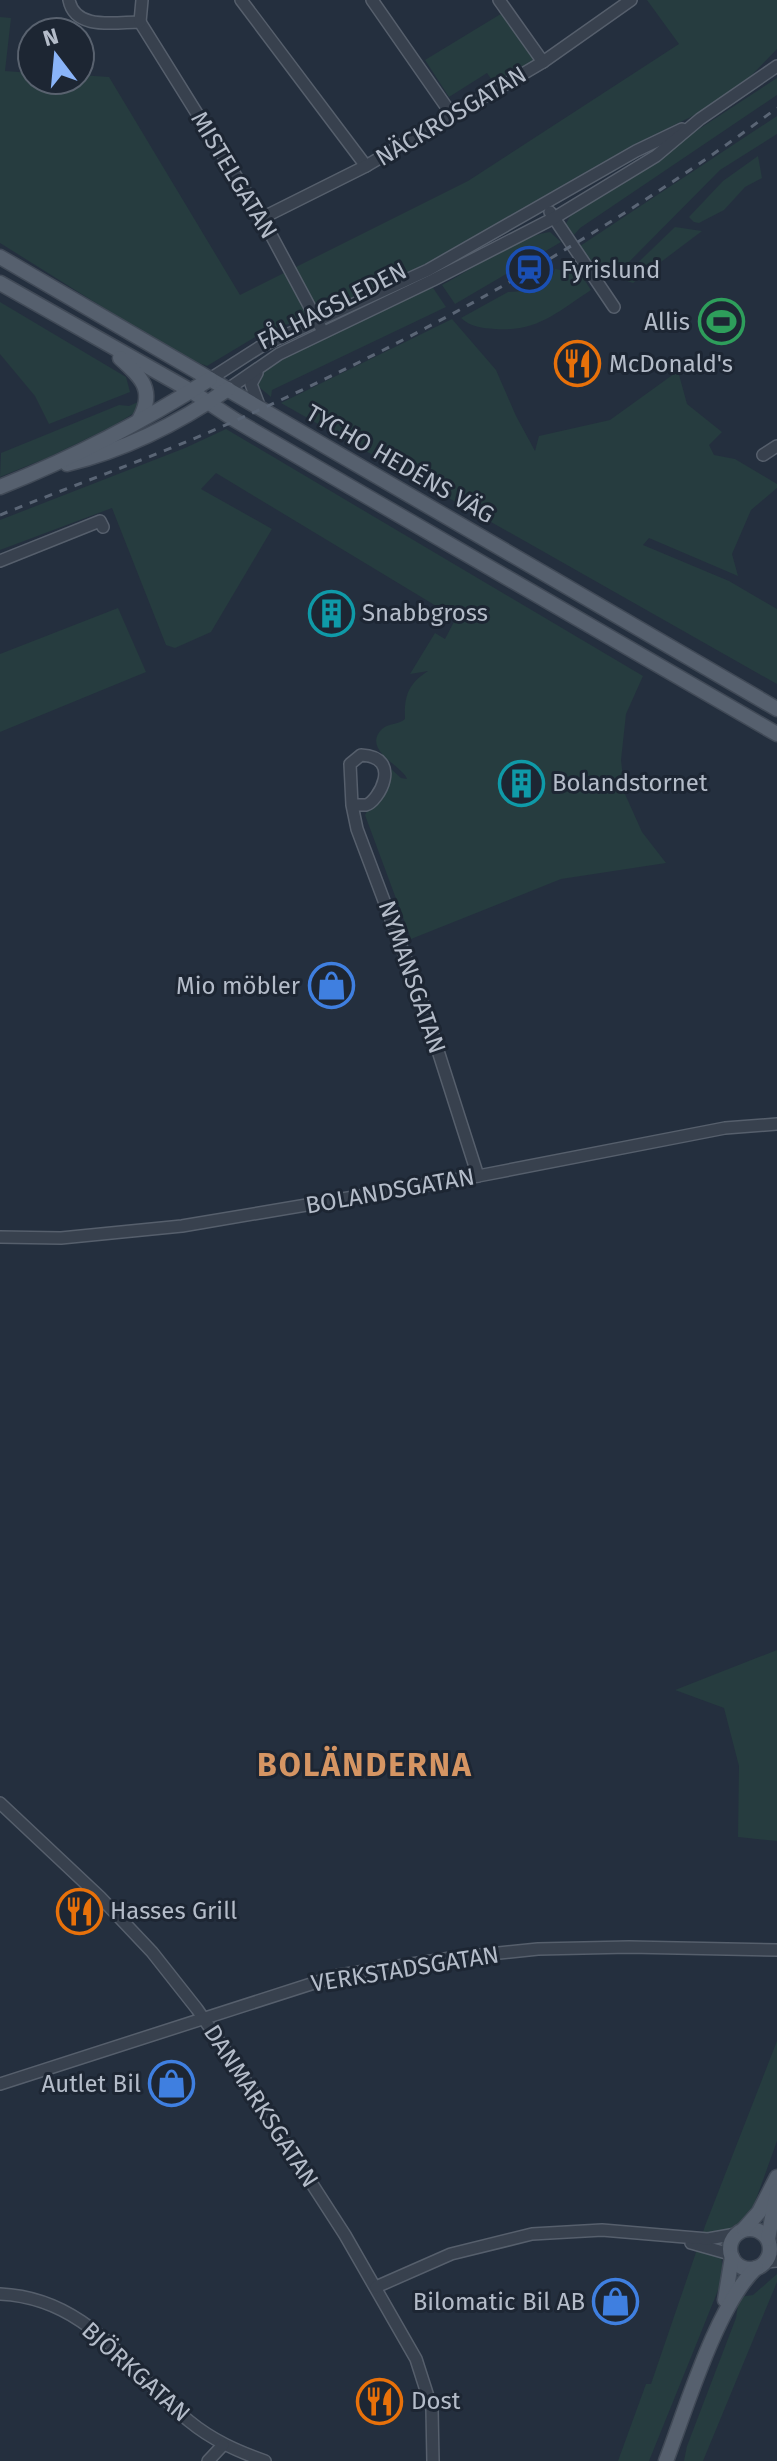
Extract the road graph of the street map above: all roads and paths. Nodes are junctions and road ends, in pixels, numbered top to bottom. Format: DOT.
graph roads {
  1 [pos="69,0"];
  2 [pos="142,0"];
  3 [pos="241,0"];
  4 [pos="372,0"];
  5 [pos="499,0"];
  6 [pos="631,0"];
  7 [pos="140,22"];
  8 [pos="543,62"];
  9 [pos="777,66"];
  10 [pos="452,115"];
  11 [pos="700,119"];
  12 [pos="366,166"];
  13 [pos="545,205"];
  14 [pos="262,218"];
  15 [pos="554,218"];
  16 [pos="0,257"];
  17 [pos="0,283"];
  18 [pos="614,307"];
  19 [pos="320,327"];
  20 [pos="101,341"];
  21 [pos="262,366"];
  22 [pos="210,379"];
  23 [pos="228,389"];
  24 [pos="191,391"];
  25 [pos="208,403"];
  26 [pos="261,408"];
  27 [pos="139,420"];
  28 [pos="777,446"];
  29 [pos="763,455"];
  30 [pos="43,470"];
  31 [pos="0,487"];
  32 [pos="103,527"];
  33 [pos="0,561"];
  34 [pos="777,709"];
  35 [pos="777,734"];
  36 [pos="352,805"];
  37 [pos="777,1124"];
  38 [pos="478,1176"];
  39 [pos="0,1237"];
  40 [pos="0,1803"];
  41 [pos="777,1950"];
  42 [pos="205,2020"];
  43 [pos="0,2084"];
  44 [pos="777,2177"];
  45 [pos="777,2191"];
  46 [pos="740,2232"];
  47 [pos="667,2238"];
  48 [pos="772,2244"];
  49 [pos="731,2256"];
  50 [pos="766,2264"];
  51 [pos="376,2287"];
  52 [pos="0,2294"];
  53 [pos="717,2330"];
  54 [pos="697,2381"];
  55 [pos="223,2445"];
  56 [pos="208,2461"];
  57 [pos="265,2461"];
  58 [pos="433,2461"];
  59 [pos="666,2461"];
  60 [pos="674,2461"];
  1 -- 7 [label="street"];
  2 -- 7 [label="street"];
  3 -- 12 [label="street"];
  4 -- 10 [label="street"];
  5 -- 8 [label="street"];
  6 -- 8 [label="street, NÄCKROSGATAN"];
  7 -- 14 [label="street, MISTELGATAN"];
  8 -- 10 [label="street, NÄCKROSGATAN"];
  9 -- 11 [label="street, FÅLHAGSLEDEN"];
  10 -- 12 [label="street, NÄCKROSGATAN"];
  11 -- 13 [label="street, FÅLHAGSLEDEN"];
  11 -- 15 [label="street, FÅLHAGSLEDEN"];
  12 -- 14 [label="street, NÄCKROSGATAN"];
  13 -- 15 [label="street"];
  13 -- 19 [label="street, FÅLHAGSLEDEN"];
  14 -- 19 [label="street, MISTELGATAN"];
  15 -- 18 [label="street"];
  15 -- 19 [label="street, FÅLHAGSLEDEN"];
  16 -- 22 [label="main road, TYCHO HEDÉNS VÄG"];
  17 -- 20 [label="main road, TYCHO HEDÉNS VÄG"];
  19 -- 21 [label="street, FÅLHAGSLEDEN"];
  19 -- 22 [label="street, FÅLHAGSLEDEN"];
  20 -- 24 [label="main road, TYCHO HEDÉNS VÄG"];
  20 -- 27 [label="main road"];
  21 -- 23 [label="street, FÅLHAGSLEDEN"];
  21 -- 26 [label="street"];
  22 -- 23 [label="main road, TYCHO HEDÉNS VÄG"];
  22 -- 24 [label="main road, FÅLHAGSLEDEN"];
  23 -- 25 [label="main road, FÅLHAGSLEDEN"];
  23 -- 26 [label="main road, TYCHO HEDÉNS VÄG"];
  24 -- 25 [label="main road, TYCHO HEDÉNS VÄG"];
  24 -- 27 [label="main road, FÅLHAGSLEDEN"];
  25 -- 30 [label="main road, FÅLHAGSLEDEN"];
  25 -- 35 [label="main road, TYCHO HEDÉNS VÄG"];
  26 -- 34 [label="main road, TYCHO HEDÉNS VÄG"];
  27 -- 30 [label="main road, FÅLHAGSLEDEN"];
  28 -- 29 [label="street"];
  30 -- 31 [label="main road, FÅLHAGSLEDEN"];
  32 -- 33 [label="street"];
  36 -- 36 [label="street, NYMANSGATAN"];
  36 -- 38 [label="street, NYMANSGATAN"];
  37 -- 38 [label="street, BOLANDSGATAN"];
  38 -- 39 [label="street, BOLANDSGATAN"];
  40 -- 42 [label="street, DANMARKSGATAN"];
  41 -- 42 [label="street, VERKSTADSGATAN"];
  42 -- 43 [label="street, VERKSTADSGATAN"];
  42 -- 51 [label="street, DANMARKSGATAN"];
  44 -- 46 [label="main road"];
  45 -- 48 [label="main road"];
  46 -- 47 [label="street"];
  46 -- 48 [label="main road"];
  46 -- 49 [label="main road"];
  47 -- 49 [label="street"];
  47 -- 51 [label="street"];
  48 -- 50 [label="main road"];
  49 -- 50 [label="main road"];
  49 -- 53 [label="main road"];
  50 -- 53 [label="main road"];
  51 -- 58 [label="street, DANMARKSGATAN"];
  52 -- 55 [label="street, BJÖRKGATAN"];
  53 -- 54 [label="main road"];
  54 -- 59 [label="main road"];
  54 -- 60 [label="main road"];
  55 -- 56 [label="street"];
  55 -- 57 [label="street, BJÖRKGATAN"];
}
